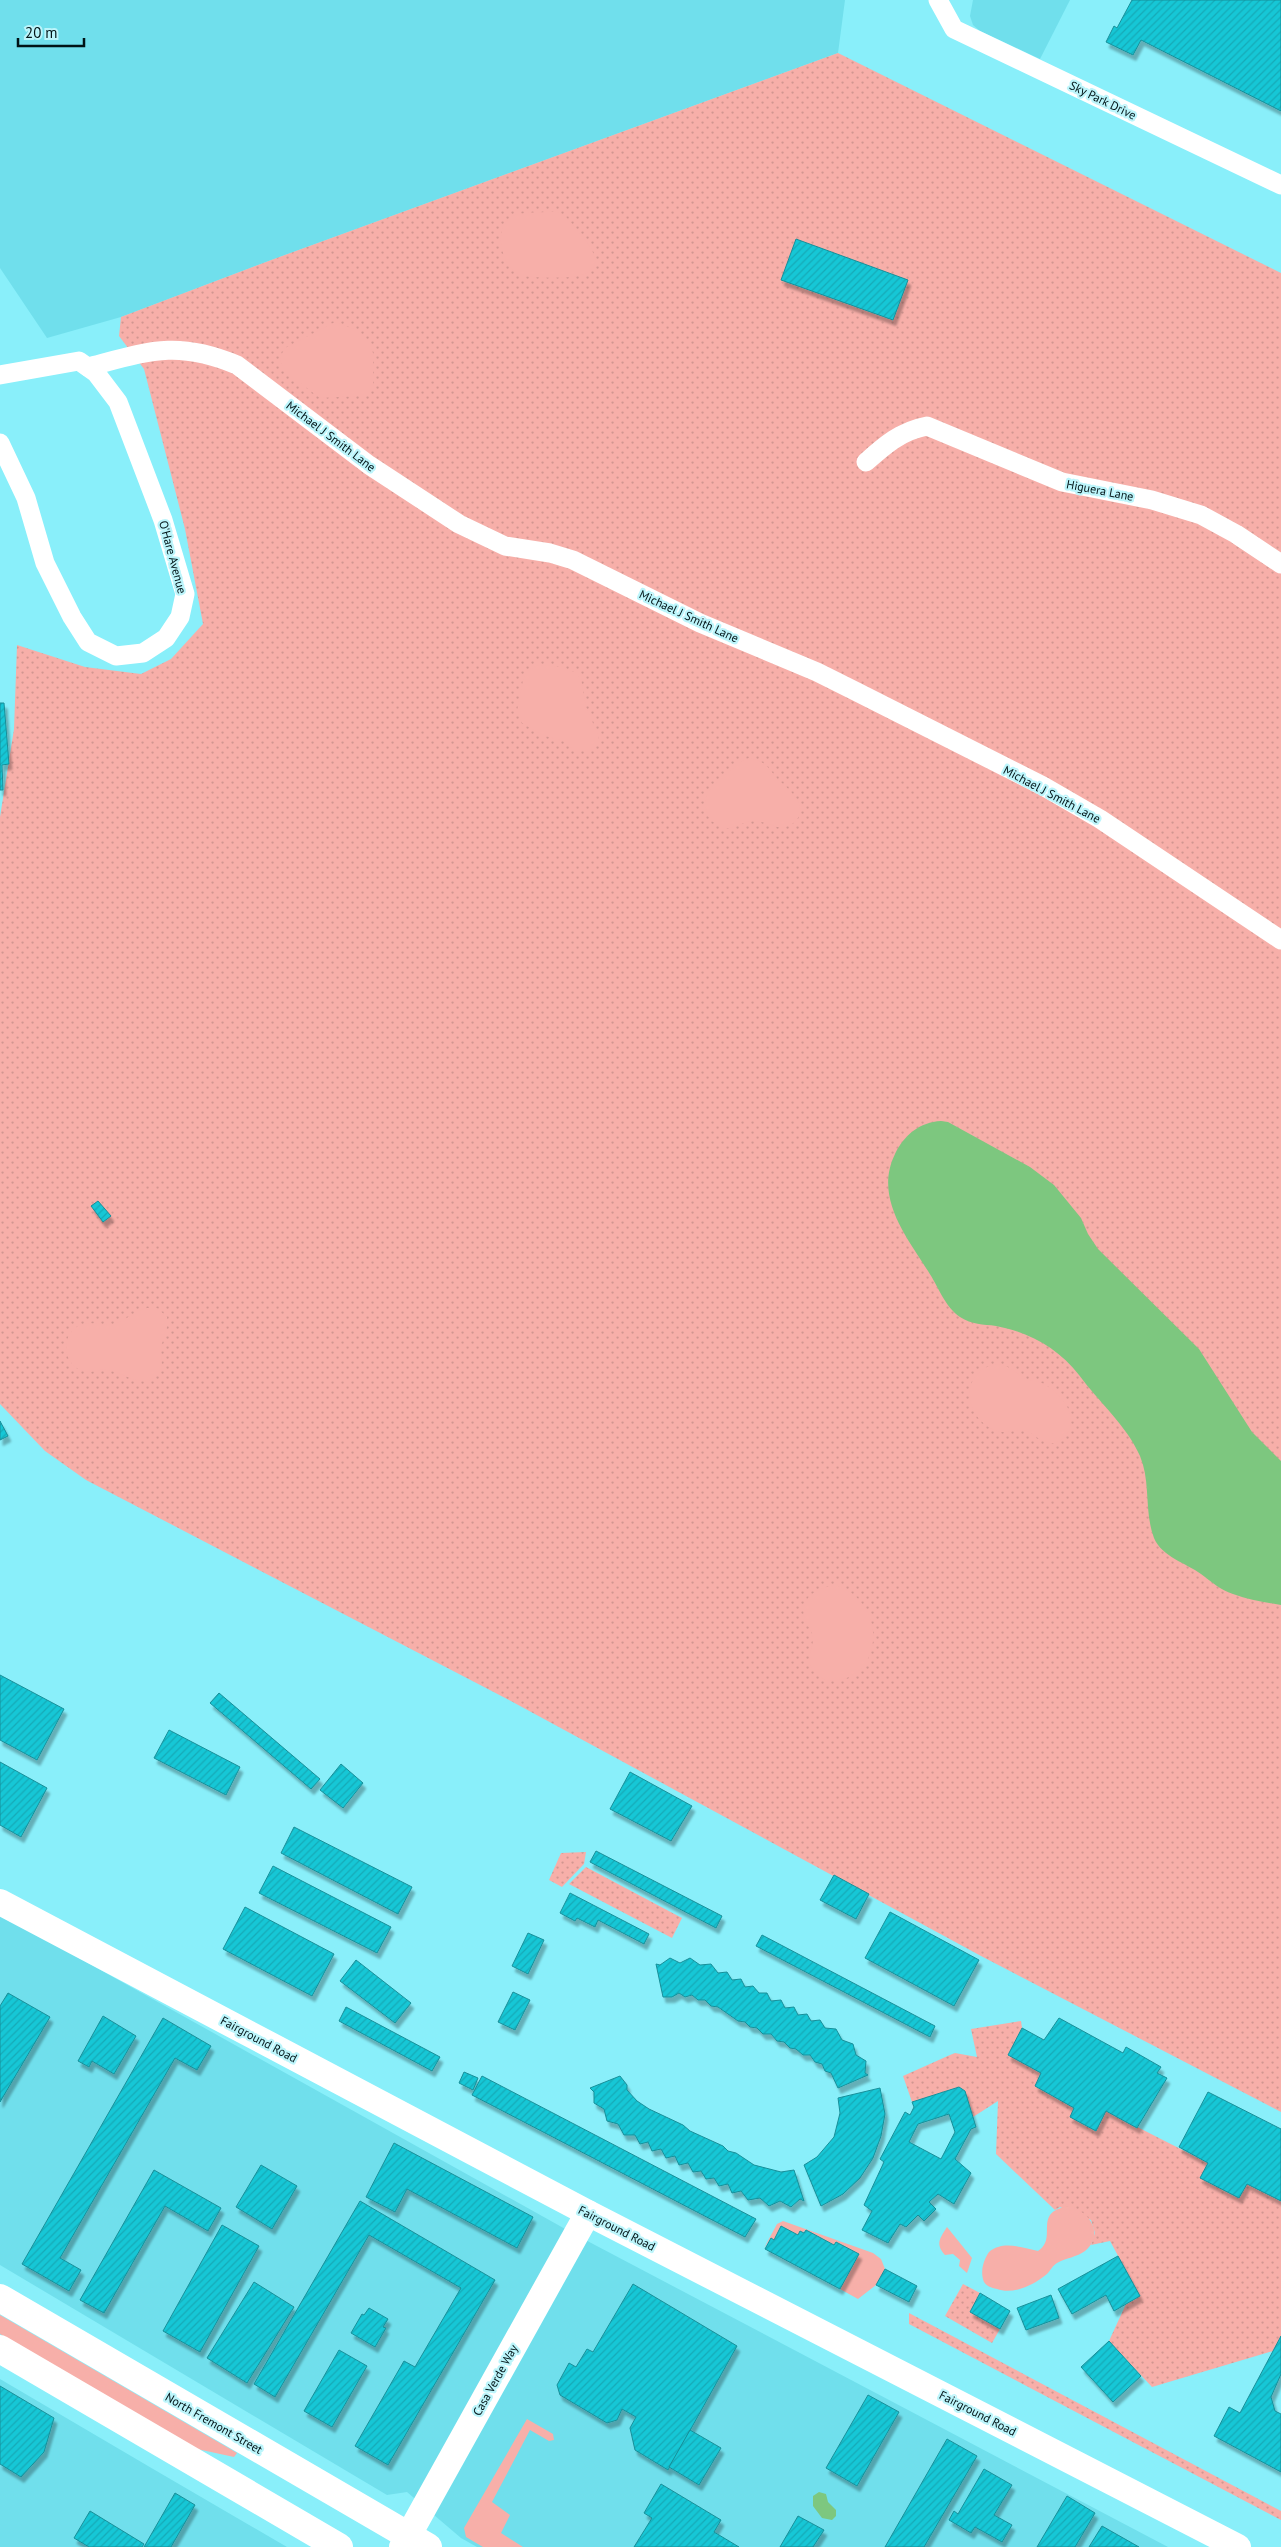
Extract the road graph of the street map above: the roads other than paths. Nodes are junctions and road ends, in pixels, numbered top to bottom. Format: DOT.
graph roads {
  1 [pos="938,0"];
  2 [pos="1281,185"];
  3 [pos="88,367"];
  4 [pos="0,375"];
  5 [pos="0,443"];
  6 [pos="866,462"];
  7 [pos="1281,564"];
  8 [pos="1281,940"];
  9 [pos="0,1902"];
  10 [pos="588,2213"];
  11 [pos="0,2298"];
  12 [pos="0,2349"];
  13 [pos="413,2543"];
  14 [pos="339,2547"];
  15 [pos="1238,2547"];
  1 -- 2 [label="street, Sky Park Drive"];
  3 -- 4 [label="street"];
  3 -- 5 [label="street, O'Hare Avenue"];
  3 -- 8 [label="street, Michael J Smith Lane"];
  6 -- 7 [label="street, Higuera Lane"];
  9 -- 10 [label="street, Fairground Road"];
  10 -- 13 [label="street, Casa Verde Way"];
  10 -- 15 [label="street, Fairground Road"];
  11 -- 13 [label="main road, North Fremont Street"];
  12 -- 14 [label="main road"];
}
